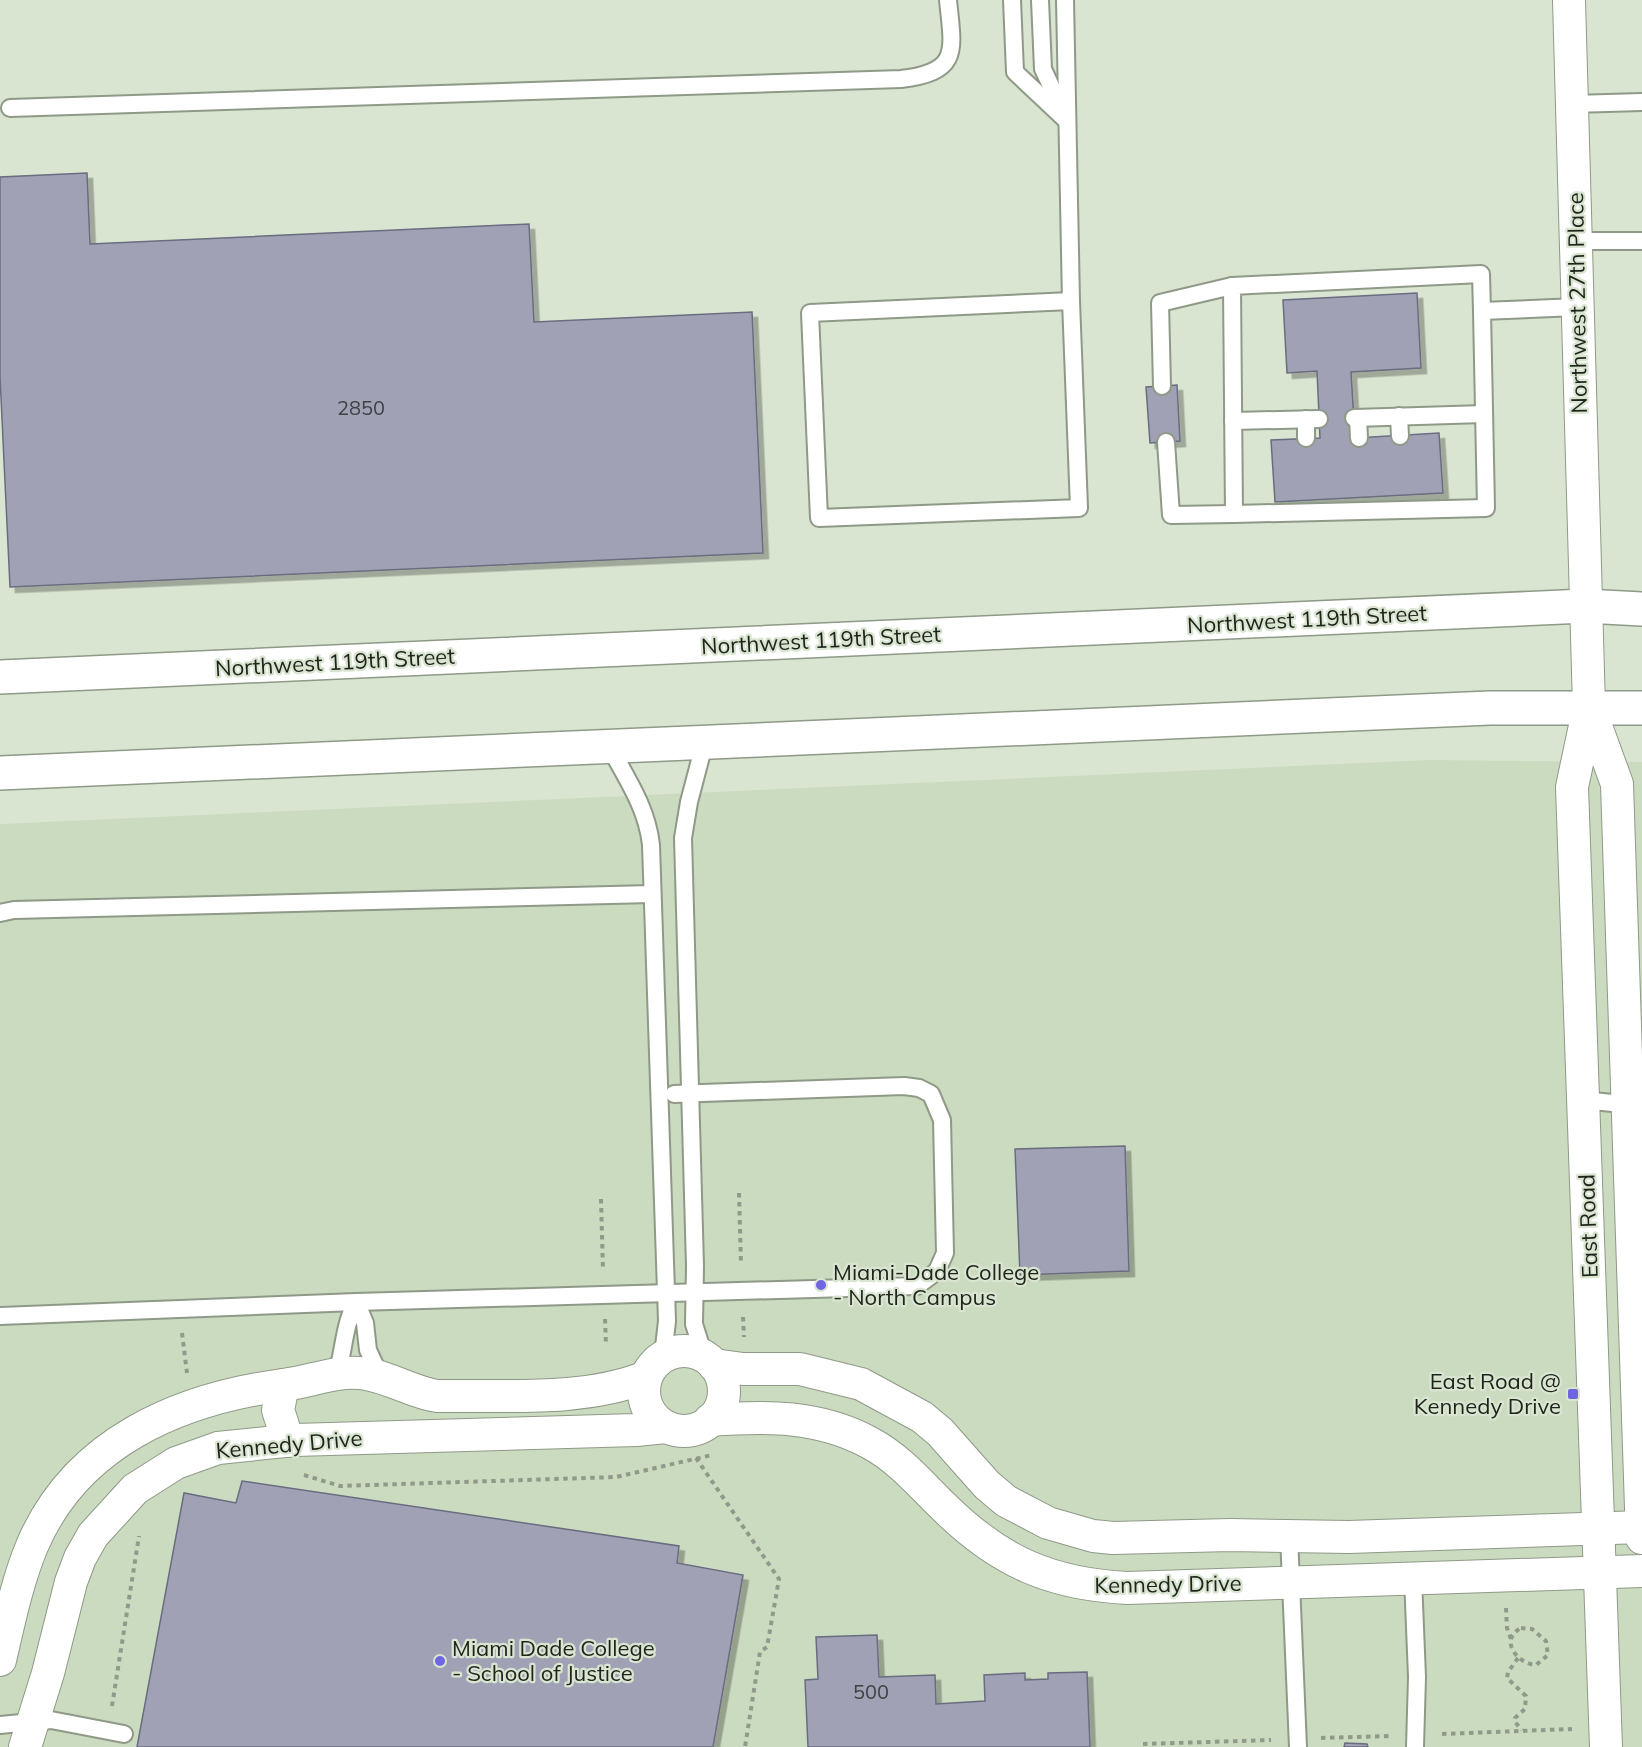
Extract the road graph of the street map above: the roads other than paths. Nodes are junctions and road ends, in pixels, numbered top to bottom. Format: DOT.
graph roads {
  1 [pos="948,0"];
  2 [pos="1012,0"];
  3 [pos="1040,0"];
  4 [pos="1065,0"];
  5 [pos="1569,0"];
  6 [pos="1642,102"];
  7 [pos="1572,104"];
  8 [pos="10,108"];
  9 [pos="1068,121"];
  10 [pos="1576,241"];
  11 [pos="1642,241"];
  12 [pos="1232,286"];
  13 [pos="1071,301"];
  14 [pos="1577,307"];
  15 [pos="1482,311"];
  16 [pos="1162,386"];
  17 [pos="1484,414"];
  18 [pos="1399,416"];
  19 [pos="1233,421"];
  20 [pos="1400,436"];
  21 [pos="1306,438"];
  22 [pos="1359,438"];
  23 [pos="1166,442"];
  24 [pos="1234,514"];
  25 [pos="1585,606"];
  26 [pos="1642,609"];
  27 [pos="0,677"];
  28 [pos="1589,706"];
  29 [pos="1642,708"];
  30 [pos="705,741"];
  31 [pos="609,746"];
  32 [pos="0,773"];
  33 [pos="652,894"];
  34 [pos="0,913"];
  35 [pos="682,1094"];
  36 [pos="1583,1100"];
  37 [pos="1635,1105"];
  38 [pos="694,1292"];
  39 [pos="666,1294"];
  40 [pos="356,1302"];
  41 [pos="0,1316"];
  42 [pos="709,1360"];
  43 [pos="654,1367"];
  44 [pos="337,1374"];
  45 [pos="380,1376"];
  46 [pos="283,1385"];
  47 [pos="710,1420"];
  48 [pos="666,1427"];
  49 [pos="288,1441"];
  50 [pos="1642,1527"];
  51 [pos="1599,1528"];
  52 [pos="1289,1536"];
  53 [pos="1642,1538"];
  54 [pos="1642,1571"];
  55 [pos="1600,1572"];
  56 [pos="1413,1578"];
  57 [pos="1291,1582"];
  58 [pos="0,1660"];
  59 [pos="0,1725"];
  60 [pos="28,1734"];
  61 [pos="124,1734"];
  62 [pos="1298,1747"];
  63 [pos="1414,1747"];
  64 [pos="1606,1747"];
  1 -- 8 [label="lane"];
  2 -- 9 [label="lane"];
  3 -- 9 [label="lane"];
  4 -- 9 [label="lane"];
  5 -- 7 [label="street, Northwest 27th Place"];
  6 -- 7 [label="lane"];
  7 -- 10 [label="street, Northwest 27th Place"];
  9 -- 13 [label="lane"];
  10 -- 11 [label="lane"];
  10 -- 14 [label="street, Northwest 27th Place"];
  12 -- 15 [label="lane"];
  12 -- 16 [label="lane"];
  12 -- 19 [label="lane"];
  13 -- 13 [label="lane"];
  14 -- 15 [label="lane"];
  14 -- 25 [label="street, Northwest 27th Place"];
  15 -- 17 [label="lane"];
  17 -- 18 [label="lane"];
  17 -- 24 [label="lane"];
  18 -- 20 [label="lane"];
  18 -- 22 [label="lane"];
  19 -- 21 [label="lane"];
  19 -- 24 [label="lane"];
  23 -- 24 [label="lane"];
  25 -- 26 [label="highway, Northwest 119th Street"];
  25 -- 27 [label="highway, Northwest 119th Street"];
  25 -- 28 [label="street, East Road"];
  28 -- 29 [label="highway"];
  28 -- 30 [label="highway"];
  28 -- 36 [label="street, East Road"];
  28 -- 37 [label="street, East Road"];
  30 -- 31 [label="highway"];
  30 -- 35 [label="lane"];
  31 -- 32 [label="highway"];
  31 -- 33 [label="lane"];
  33 -- 34 [label="lane"];
  33 -- 39 [label="lane"];
  35 -- 38 [label="lane"];
  35 -- 38 [label="lane"];
  36 -- 37 [label="lane"];
  36 -- 51 [label="street, East Road"];
  37 -- 50 [label="street, East Road"];
  38 -- 39 [label="lane"];
  38 -- 42 [label="lane"];
  39 -- 40 [label="lane"];
  39 -- 43 [label="lane"];
  40 -- 41 [label="lane"];
  40 -- 44 [label="lane"];
  40 -- 45 [label="lane"];
  42 -- 43 [label="street, Kennedy Drive"];
  42 -- 47 [label="street"];
  42 -- 52 [label="street, Kennedy Drive"];
  43 -- 45 [label="street, Kennedy Drive"];
  43 -- 48 [label="street"];
  44 -- 45 [label="street, Kennedy Drive"];
  44 -- 46 [label="street, Kennedy Drive"];
  46 -- 49 [label="street"];
  46 -- 58 [label="street, Kennedy Drive"];
  47 -- 48 [label="street, Kennedy Drive"];
  47 -- 57 [label="street, Kennedy Drive"];
  48 -- 49 [label="street, Kennedy Drive"];
  49 -- 60 [label="street, Kennedy Drive"];
  50 -- 51 [label="street, Kennedy Drive"];
  50 -- 53 [label="street, East Road"];
  51 -- 52 [label="street, Kennedy Drive"];
  51 -- 55 [label="street, East Road"];
  52 -- 57 [label="lane"];
  54 -- 55 [label="street, Kennedy Drive"];
  55 -- 56 [label="street, Kennedy Drive"];
  55 -- 64 [label="street, East Road"];
  56 -- 57 [label="street, Kennedy Drive"];
  56 -- 63 [label="lane"];
  57 -- 62 [label="lane"];
  59 -- 60 [label="lane"];
  60 -- 61 [label="lane"];
}
